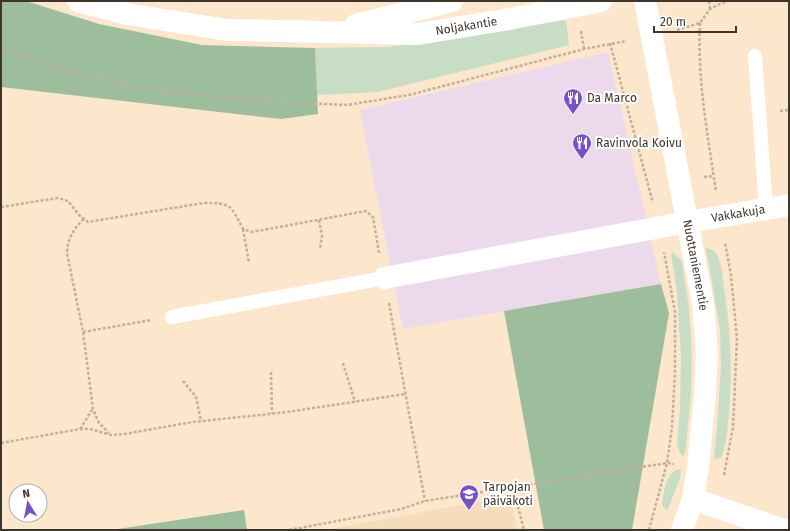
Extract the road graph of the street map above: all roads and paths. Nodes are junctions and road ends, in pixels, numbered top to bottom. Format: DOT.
graph roads {
  1 [pos="78,1"];
  2 [pos="452,1"];
  3 [pos="601,1"];
  4 [pos="645,1"];
  5 [pos="709,1"];
  6 [pos="726,1"];
  7 [pos="710,9"];
  8 [pos="330,32"];
  9 [pos="651,36"];
  10 [pos="610,44"];
  11 [pos="1,47"];
  12 [pos="755,56"];
  13 [pos="789,205"];
  14 [pos="1,207"];
  15 [pos="766,210"];
  16 [pos="84,219"];
  17 [pos="318,220"];
  18 [pos="688,222"];
  19 [pos="659,227"];
  20 [pos="242,229"];
  21 [pos="320,248"];
  22 [pos="249,263"];
  23 [pos="384,278"];
  24 [pos="172,317"];
  25 [pos="83,332"];
  26 [pos="343,363"];
  27 [pos="271,372"];
  28 [pos="183,381"];
  29 [pos="405,394"];
  30 [pos="355,402"];
  31 [pos="93,409"];
  32 [pos="272,413"];
  33 [pos="201,421"];
  34 [pos="80,429"];
  35 [pos="111,435"];
  36 [pos="1,443"];
  37 [pos="668,463"];
  38 [pos="513,487"];
  39 [pos="693,498"];
  40 [pos="425,502"];
  41 [pos="289,530"];
  42 [pos="524,530"];
  43 [pos="649,530"];
  44 [pos="682,530"];
  45 [pos="784,530"];
  1 -- 8 [label="street, Noljakantie"];
  2 -- 8 [label="street, Noljakantie"];
  3 -- 8 [label="street, Noljakantie"];
  4 -- 9 [label="street, Nuottaniementie"];
  5 -- 7 [label="path"];
  6 -- 7 [label="path"];
  7 -- 9 [label="path"];
  9 -- 10 [label="path"];
  9 -- 18 [label="street, Nuottaniementie"];
  10 -- 11 [label="path"];
  10 -- 19 [label="path"];
  12 -- 15 [label="lane"];
  13 -- 15 [label="street, Vakkakuja"];
  14 -- 16 [label="path"];
  15 -- 18 [label="street, Vakkakuja"];
  16 -- 20 [label="path"];
  16 -- 25 [label="path"];
  17 -- 20 [label="path"];
  17 -- 21 [label="path"];
  17 -- 23 [label="path"];
  18 -- 19 [label="street, Vakkakuja"];
  18 -- 39 [label="street, Nuottaniementie"];
  19 -- 23 [label="street, Vakkakuja"];
  19 -- 37 [label="path"];
  20 -- 22 [label="path"];
  23 -- 24 [label="lane"];
  23 -- 29 [label="path"];
  24 -- 25 [label="path"];
  25 -- 31 [label="path"];
  26 -- 30 [label="path"];
  27 -- 32 [label="path"];
  28 -- 33 [label="path"];
  29 -- 30 [label="path"];
  29 -- 40 [label="path"];
  30 -- 32 [label="path"];
  31 -- 34 [label="path"];
  31 -- 35 [label="path"];
  32 -- 33 [label="path"];
  33 -- 35 [label="path"];
  34 -- 35 [label="path"];
  34 -- 36 [label="path"];
  37 -- 38 [label="path"];
  37 -- 43 [label="path"];
  38 -- 40 [label="path"];
  38 -- 42 [label="path"];
  39 -- 44 [label="street, Nuottaniementie"];
  39 -- 45 [label="street"];
  40 -- 41 [label="path"];
}
